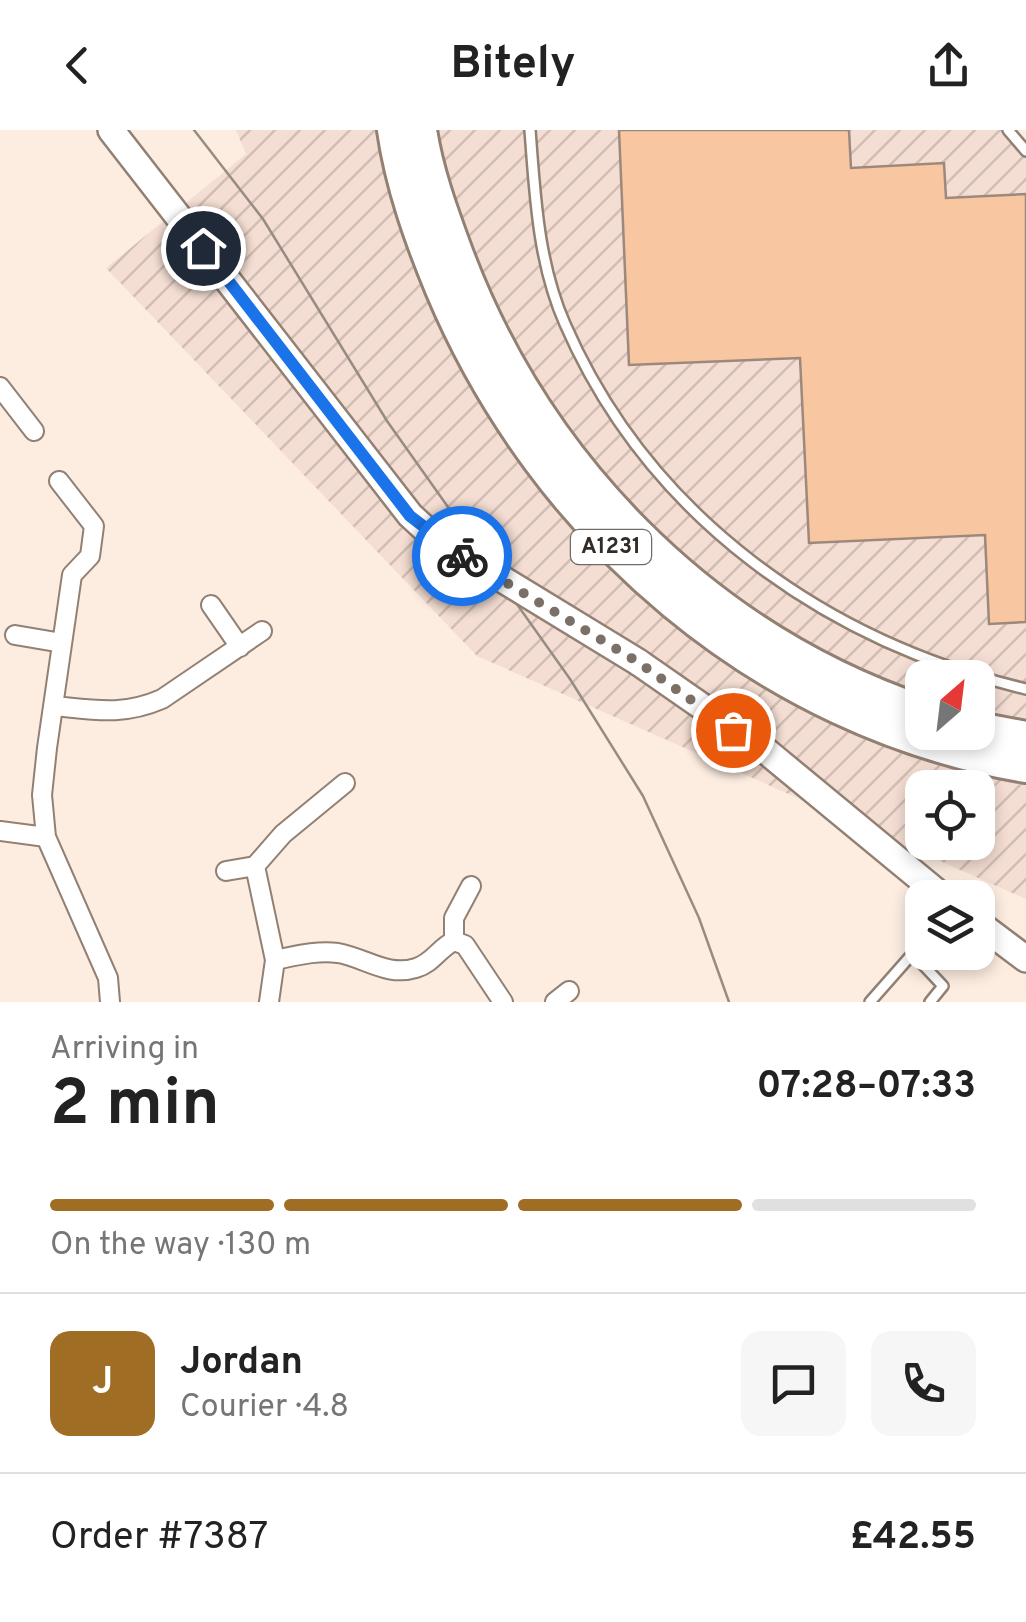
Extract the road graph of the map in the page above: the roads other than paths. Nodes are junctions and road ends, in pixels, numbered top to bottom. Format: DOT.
graph roads {
  1 [pos="111,130"];
  2 [pos="394,130"];
  3 [pos="420,130"];
  4 [pos="530,130"];
  5 [pos="1008,130"];
  6 [pos="1026,150"];
  7 [pos="0,388"];
  8 [pos="34,430"];
  9 [pos="59,482"];
  10 [pos="210,605"];
  11 [pos="262,631"];
  12 [pos="15,636"];
  13 [pos="62,643"];
  14 [pos="240,646"];
  15 [pos="1026,689"];
  16 [pos="905,705"];
  17 [pos="54,706"];
  18 [pos="995,732"];
  19 [pos="1026,738"];
  20 [pos="1026,766"];
  21 [pos="345,783"];
  22 [pos="0,830"];
  23 [pos="46,836"];
  24 [pos="255,866"];
  25 [pos="226,870"];
  26 [pos="922,880"];
  27 [pos="472,886"];
  28 [pos="995,936"];
  29 [pos="454,941"];
  30 [pos="1026,959"];
  31 [pos="275,960"];
  32 [pos="905,962"];
  33 [pos="928,970"];
  34 [pos="110,1002"];
  35 [pos="268,1002"];
  36 [pos="503,1002"];
  37 [pos="870,1002"];
  38 [pos="930,1002"];
  1 -- 26 [label="street, bridge"];
  2 -- 20 [label="highway, A1231"];
  3 -- 16 [label="highway, A1231"];
  4 -- 15 [label="lane"];
  5 -- 6 [label="lane"];
  7 -- 8 [label="street"];
  9 -- 13 [label="street"];
  10 -- 14 [label="street"];
  11 -- 14 [label="street"];
  12 -- 13 [label="street"];
  13 -- 17 [label="street"];
  14 -- 17 [label="street"];
  17 -- 23 [label="street"];
  18 -- 19 [label="highway"];
  21 -- 24 [label="street"];
  22 -- 23 [label="street"];
  23 -- 34 [label="street"];
  24 -- 25 [label="street"];
  24 -- 31 [label="street"];
  27 -- 29 [label="street"];
  28 -- 30 [label="street"];
  29 -- 31 [label="street"];
  29 -- 36 [label="street"];
  31 -- 35 [label="street"];
  32 -- 37 [label="lane"];
  33 -- 38 [label="lane"];
}
